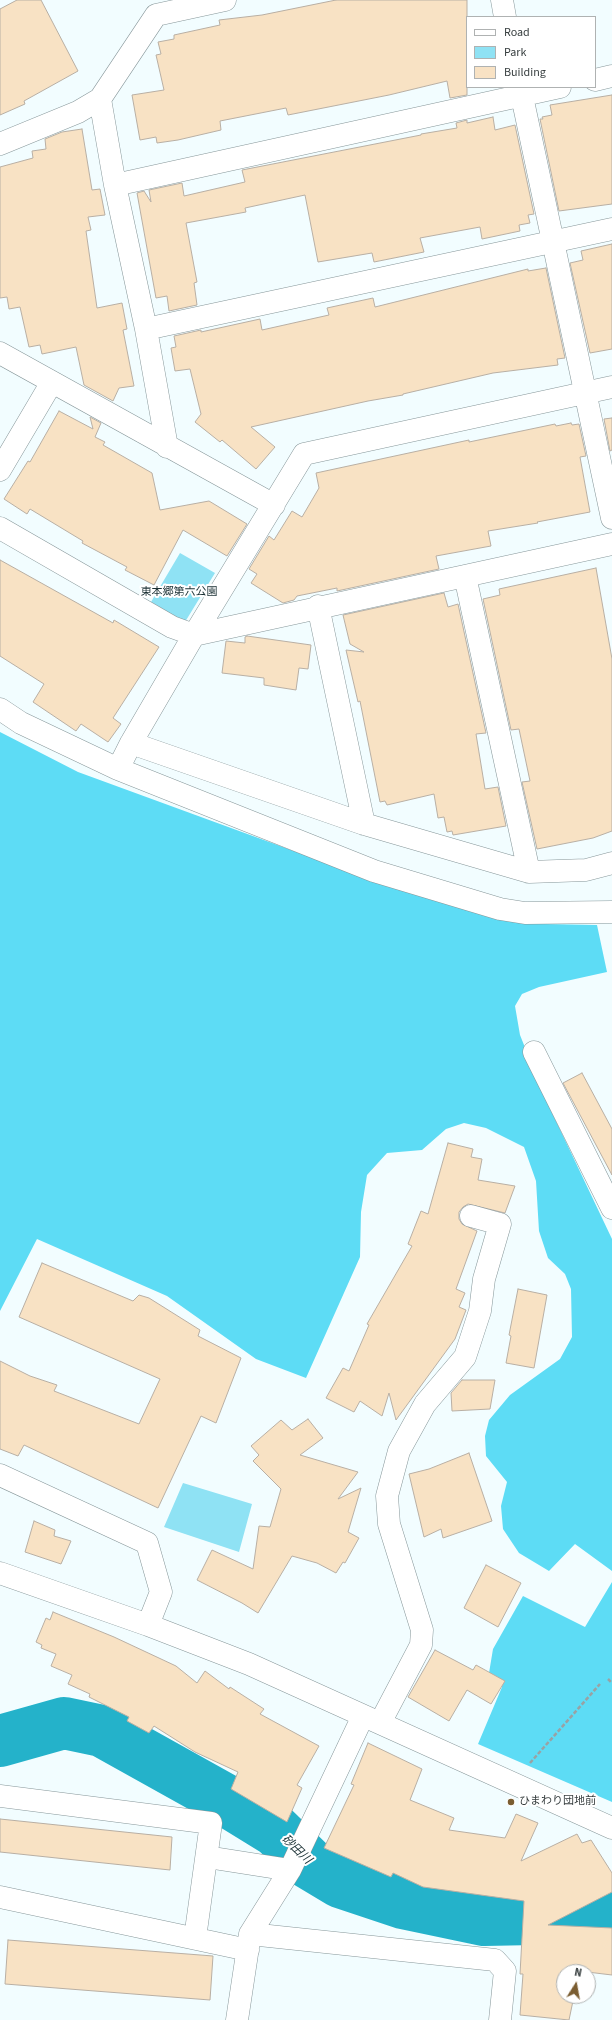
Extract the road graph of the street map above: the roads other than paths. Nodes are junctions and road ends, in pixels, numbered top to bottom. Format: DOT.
graph roads {
  1 [pos="225,0"];
  2 [pos="502,0"];
  3 [pos="153,8"];
  4 [pos="505,16"];
  5 [pos="612,76"];
  6 [pos="596,80"];
  7 [pos="550,88"];
  8 [pos="520,91"];
  9 [pos="100,99"];
  10 [pos="0,144"];
  11 [pos="115,185"];
  12 [pos="612,230"];
  13 [pos="552,242"];
  14 [pos="146,329"];
  15 [pos="0,353"];
  16 [pos="52,382"];
  17 [pos="612,387"];
  18 [pos="585,393"];
  19 [pos="167,446"];
  20 [pos="0,470"];
  21 [pos="274,506"];
  22 [pos="612,518"];
  23 [pos="0,528"];
  24 [pos="612,544"];
  25 [pos="465,576"];
  26 [pos="318,606"];
  27 [pos="194,635"];
  28 [pos="0,710"];
  29 [pos="131,743"];
  30 [pos="118,769"];
  31 [pos="364,824"];
  32 [pos="612,863"];
  33 [pos="529,872"];
  34 [pos="612,912"];
  35 [pos="534,1052"];
  36 [pos="612,1208"];
  37 [pos="471,1216"];
  38 [pos="0,1475"];
  39 [pos="0,1573"];
  40 [pos="148,1625"];
  41 [pos="372,1719"];
  42 [pos="0,1796"];
  43 [pos="612,1828"];
  44 [pos="207,1857"];
  45 [pos="290,1870"];
  46 [pos="0,1897"];
  47 [pos="195,1938"];
  48 [pos="249,1942"];
  49 [pos="237,2020"];
  50 [pos="500,2020"];
  1 -- 3 [label="street"];
  2 -- 4 [label="street"];
  3 -- 9 [label="street"];
  5 -- 6 [label="street"];
  7 -- 8 [label="street"];
  8 -- 11 [label="street"];
  8 -- 13 [label="street"];
  9 -- 10 [label="street"];
  9 -- 11 [label="street"];
  11 -- 14 [label="street"];
  12 -- 13 [label="street"];
  13 -- 14 [label="street"];
  13 -- 18 [label="street"];
  14 -- 19 [label="street"];
  15 -- 16 [label="street"];
  16 -- 19 [label="street"];
  16 -- 20 [label="street"];
  17 -- 18 [label="street"];
  18 -- 21 [label="street"];
  18 -- 22 [label="street"];
  19 -- 21 [label="street"];
  21 -- 27 [label="street"];
  23 -- 27 [label="street"];
  24 -- 25 [label="street"];
  25 -- 26 [label="street"];
  25 -- 33 [label="street"];
  26 -- 27 [label="street"];
  26 -- 31 [label="street"];
  27 -- 29 [label="street"];
  28 -- 30 [label="street"];
  29 -- 30 [label="street"];
  29 -- 31 [label="street"];
  30 -- 34 [label="street"];
  31 -- 33 [label="street"];
  32 -- 33 [label="street"];
  35 -- 36 [label="street"];
  37 -- 41 [label="street"];
  38 -- 40 [label="street"];
  39 -- 40 [label="street"];
  40 -- 41 [label="street"];
  41 -- 43 [label="street"];
  41 -- 45 [label="street"];
  42 -- 44 [label="street"];
  44 -- 45 [label="street"];
  44 -- 47 [label="street"];
  45 -- 48 [label="street"];
  46 -- 47 [label="street"];
  47 -- 48 [label="street"];
  48 -- 49 [label="street"];
  48 -- 50 [label="street"];
}
